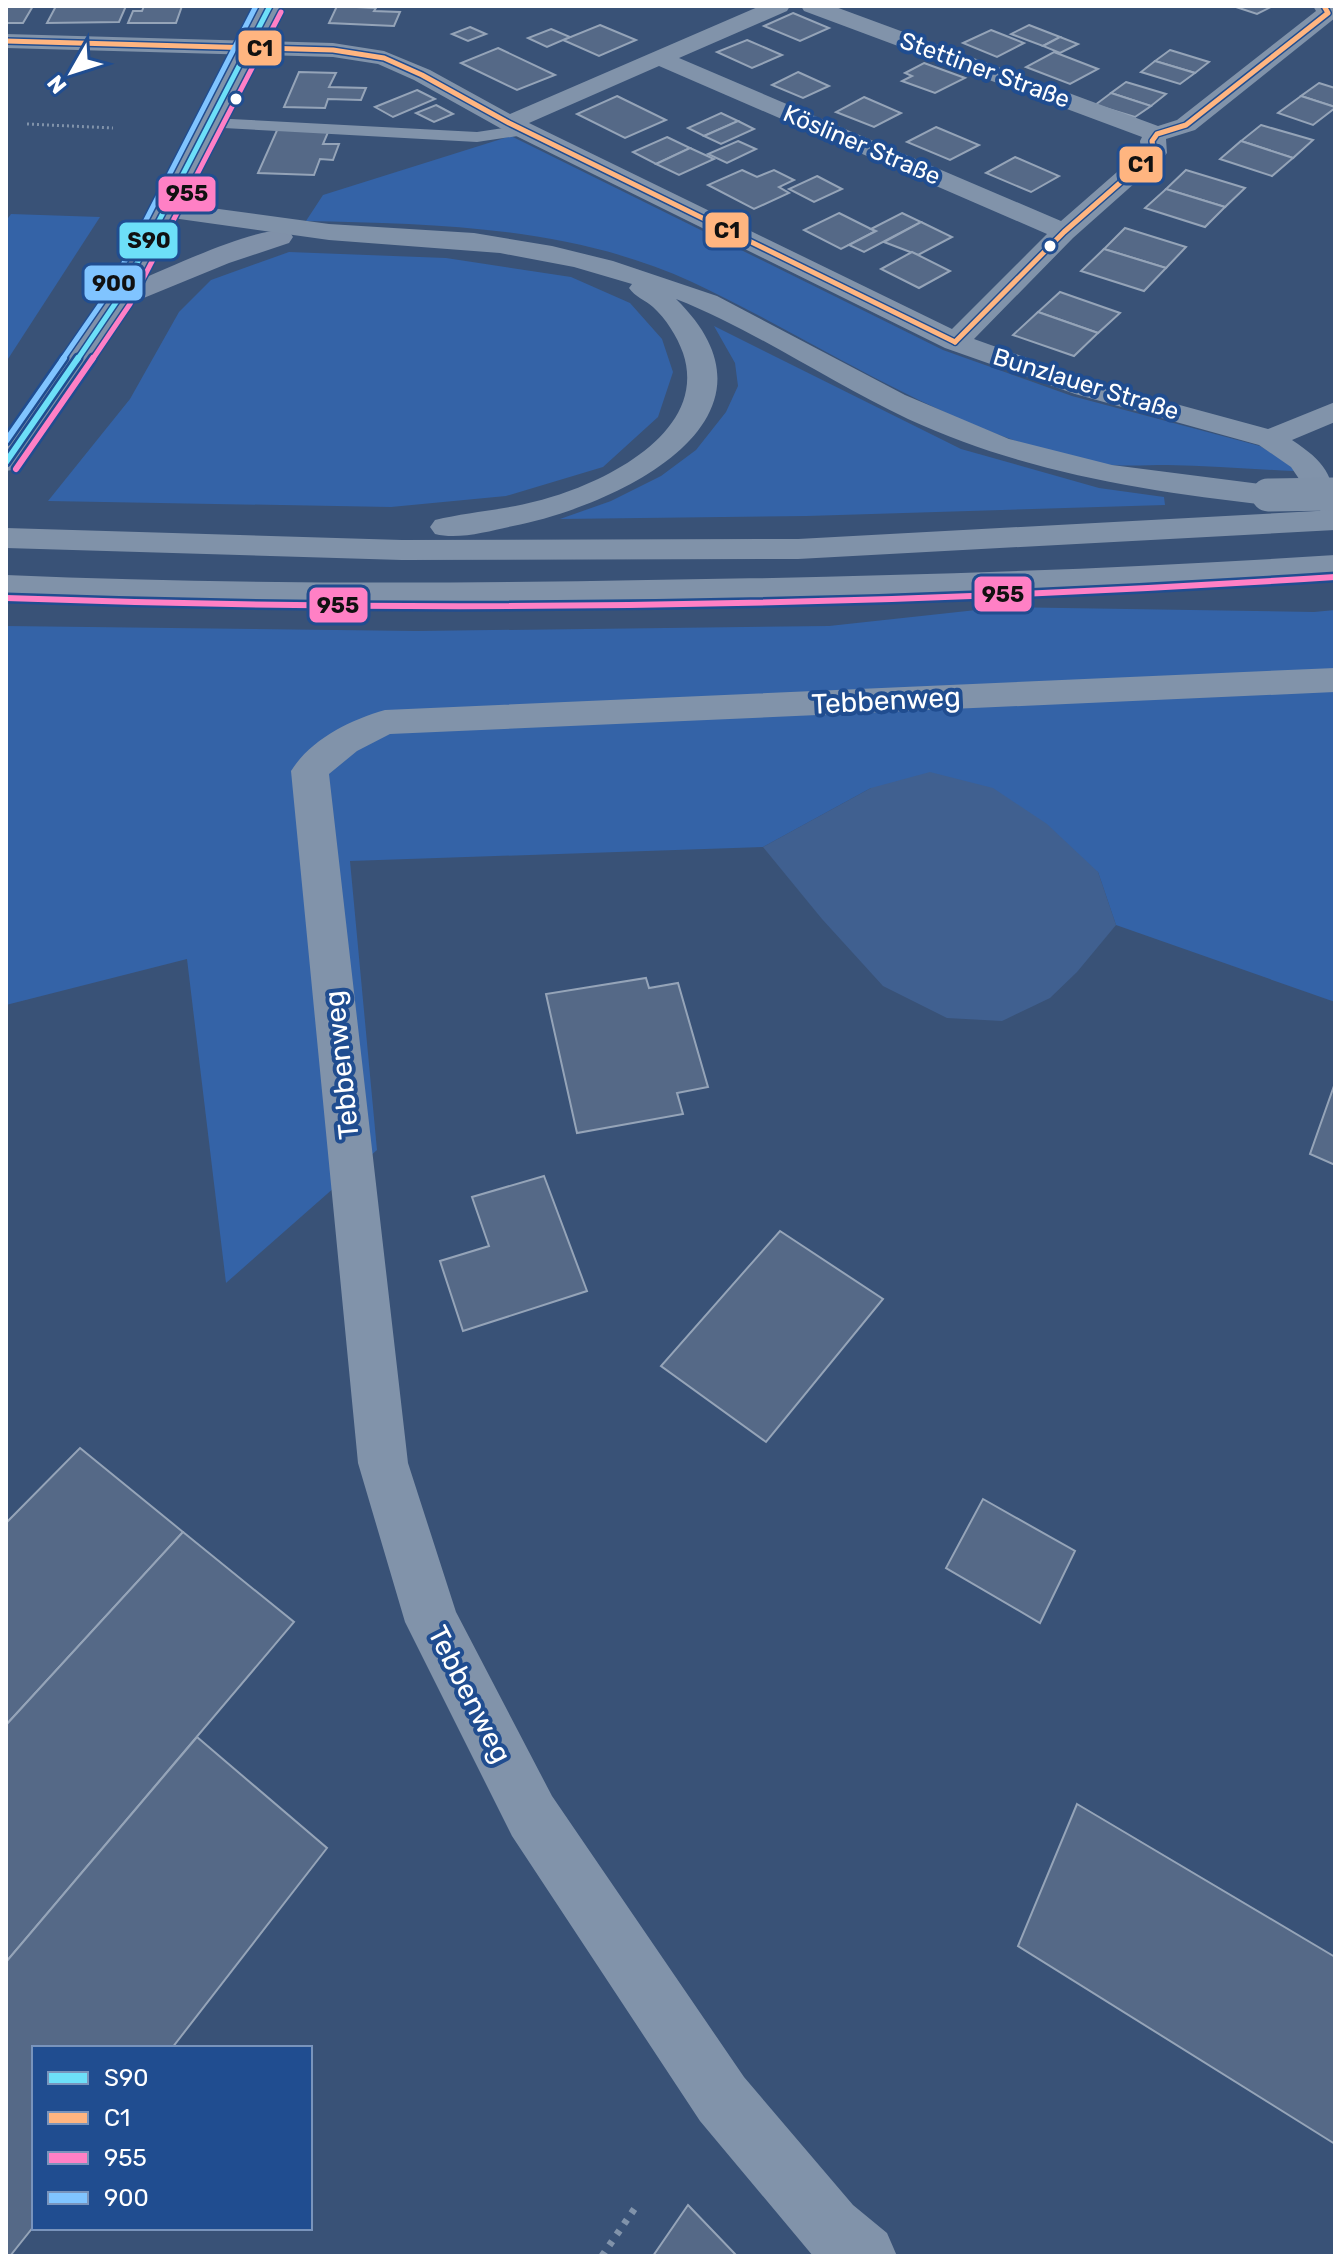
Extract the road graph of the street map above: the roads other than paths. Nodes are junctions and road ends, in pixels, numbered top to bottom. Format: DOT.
graph roads {
  1 [pos="270,6"];
  2 [pos="779,6"];
  3 [pos="812,6"];
  4 [pos="1324,6"];
  5 [pos="6,41"];
  6 [pos="248,47"];
  7 [pos="659,58"];
  8 [pos="211,123"];
  9 [pos="517,126"];
  10 [pos="1157,134"];
  11 [pos="161,222"];
  12 [pos="329,232"];
  13 [pos="1064,232"];
  14 [pos="280,237"];
  15 [pos="602,266"];
  16 [pos="119,298"];
  17 [pos="955,342"];
  18 [pos="1335,411"];
  19 [pos="1270,439"];
  20 [pos="6,462"];
  21 [pos="1335,494"];
  22 [pos="1272,509"];
  23 [pos="1335,509"];
  24 [pos="1335,520"];
  25 [pos="7,538"];
  26 [pos="126,542"];
  27 [pos="1335,565"];
  28 [pos="6,586"];
  29 [pos="1335,680"];
  30 [pos="864,2256"];
  1 -- 6 [label="street"];
  2 -- 7 [label="street"];
  3 -- 10 [label="street, Stettiner Straße"];
  4 -- 10 [label="street"];
  5 -- 6 [label="street, Bunzlauer Straße"];
  6 -- 8 [label="street"];
  6 -- 9 [label="street, Bunzlauer Straße"];
  7 -- 9 [label="street"];
  7 -- 13 [label="street, Kösliner Straße"];
  8 -- 9 [label="lane"];
  8 -- 11 [label="street"];
  9 -- 17 [label="street, Bunzlauer Straße"];
  10 -- 13 [label="street"];
  11 -- 12 [label="highway"];
  11 -- 14 [label="highway"];
  11 -- 16 [label="main road"];
  12 -- 14 [label="highway"];
  12 -- 15 [label="highway"];
  13 -- 17 [label="street"];
  14 -- 16 [label="main road"];
  15 -- 22 [label="highway"];
  15 -- 26 [label="highway"];
  16 -- 20 [label="main road"];
  17 -- 19 [label="street, Bunzlauer Straße"];
  18 -- 19 [label="street"];
  19 -- 23 [label="street"];
  21 -- 22 [label="highway, bridge"];
  22 -- 24 [label="highway"];
  22 -- 26 [label="highway"];
  25 -- 26 [label="highway"];
  27 -- 28 [label="highway"];
  29 -- 30 [label="street, Tebbenweg"];
}
